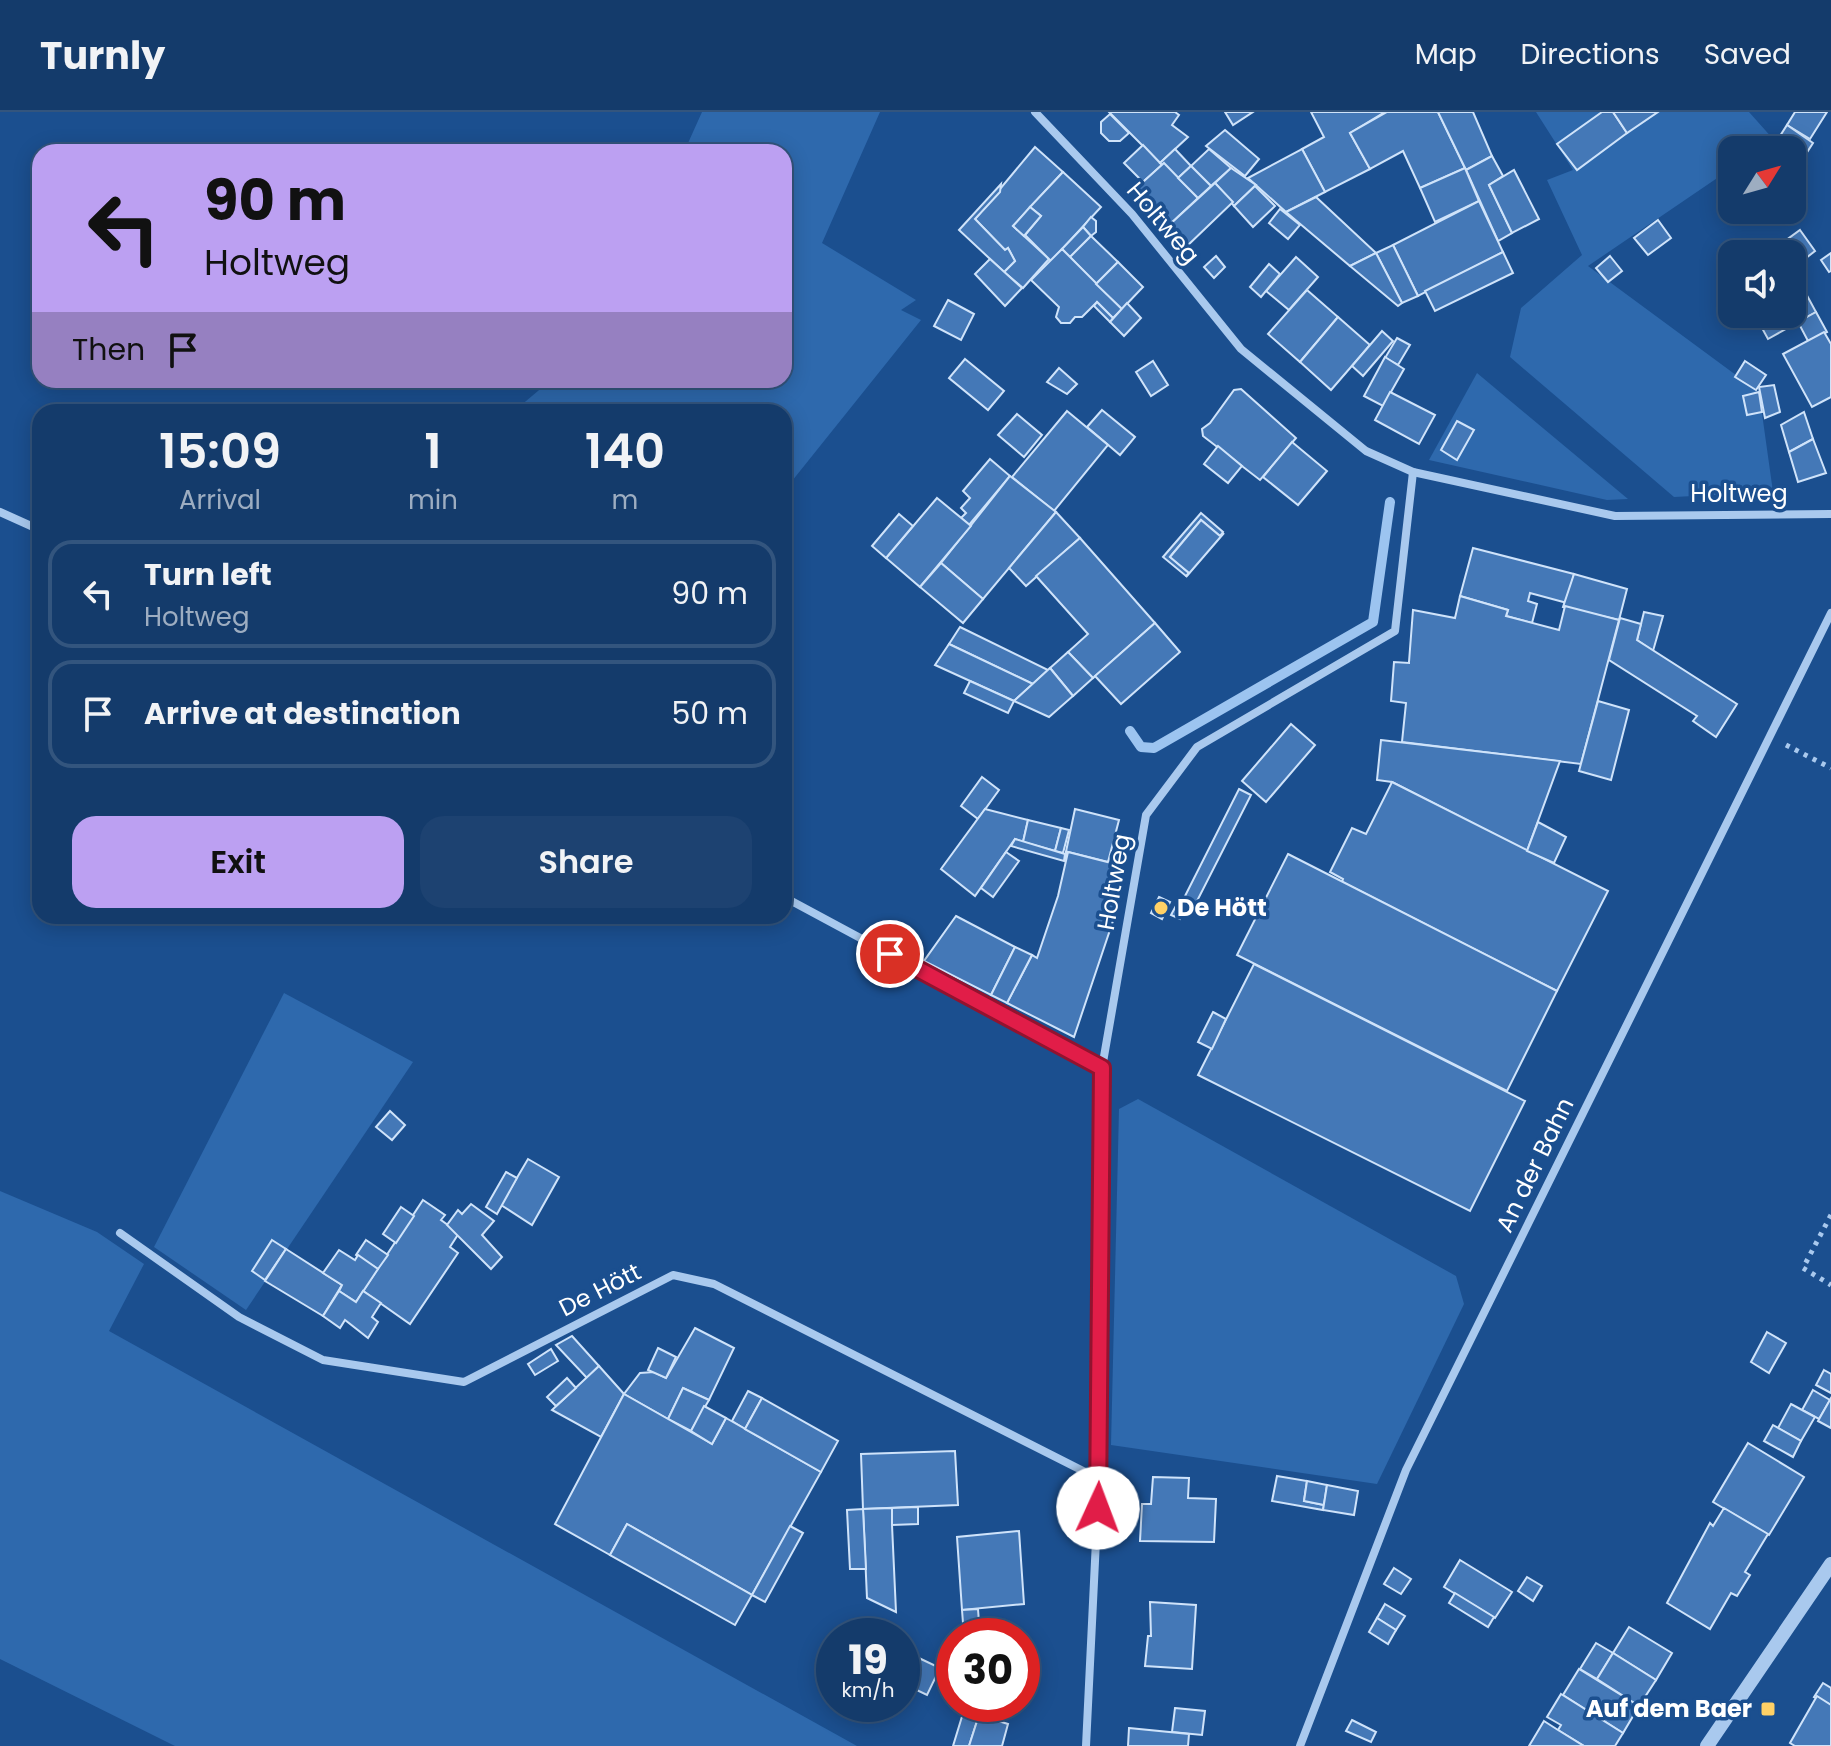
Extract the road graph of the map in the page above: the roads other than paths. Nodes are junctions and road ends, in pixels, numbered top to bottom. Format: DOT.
graph roads {
  1 [pos="1035,112"];
  2 [pos="1413,472"];
  3 [pos="0,512"];
  4 [pos="1831,514"];
  5 [pos="32,526"];
  6 [pos="1831,613"];
  7 [pos="792,901"];
  8 [pos="1102,1068"];
  9 [pos="120,1233"];
  10 [pos="1099,1479"];
  11 [pos="1831,1564"];
  12 [pos="1086,1746"];
  13 [pos="1300,1746"];
  14 [pos="1707,1746"];
  1 -- 2 [label="street, Holtweg"];
  2 -- 4 [label="street, Holtweg"];
  2 -- 8 [label="street, Holtweg"];
  3 -- 5 [label="street"];
  6 -- 13 [label="street, An der Bahn"];
  7 -- 8 [label="street"];
  8 -- 10 [label="street"];
  9 -- 10 [label="street, De Hött"];
  10 -- 12 [label="street"];
  11 -- 14 [label="street"];
}
